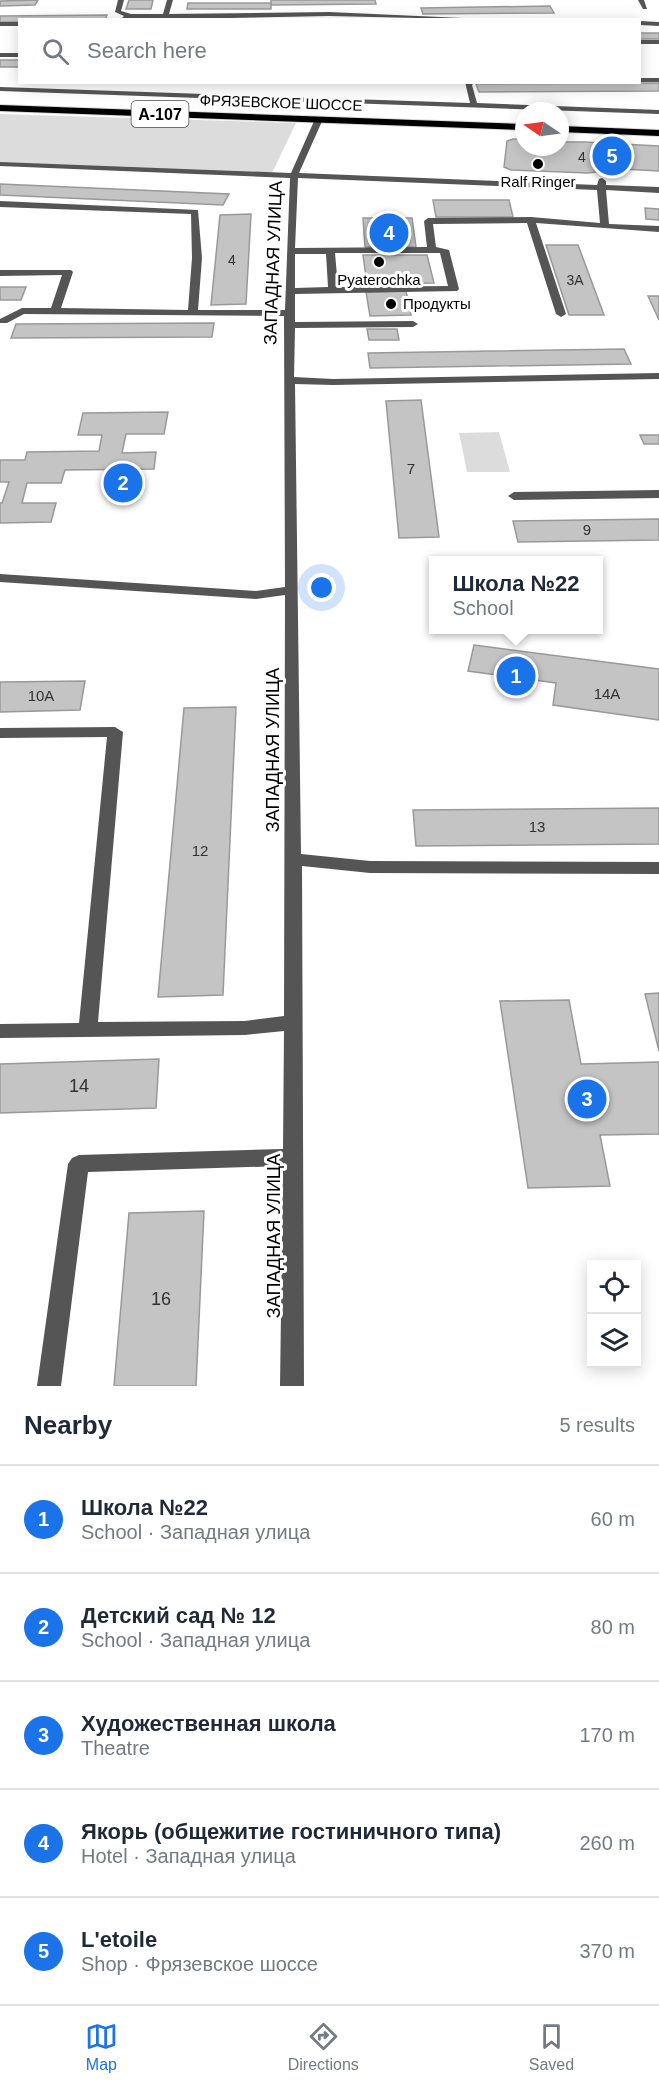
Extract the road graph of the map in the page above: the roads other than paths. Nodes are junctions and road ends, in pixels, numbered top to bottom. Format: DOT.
graph roads {
  1 [pos="121,0"];
  2 [pos="170,0"];
  3 [pos="641,0"];
  4 [pos="354,9"];
  5 [pos="645,9"];
  6 [pos="166,15"];
  7 [pos="130,16"];
  8 [pos="392,16"];
  9 [pos="220,17"];
  10 [pos="126,18"];
  11 [pos="427,18"];
  12 [pos="641,23"];
  13 [pos="0,24"];
  14 [pos="18,24"];
  15 [pos="659,24"];
  16 [pos="641,42"];
  17 [pos="659,42"];
  18 [pos="18,54"];
  19 [pos="0,55"];
  20 [pos="641,80"];
  21 [pos="659,80"];
  22 [pos="44,84"];
  23 [pos="468,84"];
  24 [pos="0,89"];
  25 [pos="20,89"];
  26 [pos="474,105"];
  27 [pos="0,108"];
  28 [pos="659,111"];
  29 [pos="319,119"];
  30 [pos="515,127"];
  31 [pos="569,129"];
  32 [pos="659,132"];
  33 [pos="0,164"];
  34 [pos="294,176"];
  35 [pos="602,184"];
  36 [pos="659,190"];
  37 [pos="0,204"];
  38 [pos="531,220"];
  39 [pos="605,226"];
  40 [pos="659,229"];
  41 [pos="432,250"];
  42 [pos="290,251"];
  43 [pos="330,251"];
  44 [pos="0,273"];
  45 [pos="333,290"];
  46 [pos="290,291"];
  47 [pos="55,311"];
  48 [pos="193,312"];
  49 [pos="561,314"];
  50 [pos="290,319"];
  51 [pos="3,321"];
  52 [pos="413,324"];
  53 [pos="659,376"];
  54 [pos="289,380"];
  55 [pos="659,494"];
  56 [pos="514,496"];
  57 [pos="0,578"];
  58 [pos="292,590"];
  59 [pos="0,733"];
  60 [pos="292,859"];
  61 [pos="659,868"];
  62 [pos="294,1022"];
  63 [pos="88,1030"];
  64 [pos="0,1031"];
  65 [pos="294,1157"];
  66 [pos="49,1386"];
  67 [pos="292,1386"];
  1 -- 7 [label="street"];
  2 -- 6 [label="street"];
  3 -- 5 [label="street"];
  4 -- 8 [label="street"];
  6 -- 7 [label="street"];
  6 -- 9 [label="street"];
  7 -- 10 [label="street"];
  8 -- 9 [label="street"];
  8 -- 11 [label="street"];
  12 -- 15 [label="street"];
  13 -- 14 [label="street"];
  16 -- 17 [label="street"];
  18 -- 19 [label="street"];
  20 -- 21 [label="street"];
  22 -- 25 [label="street"];
  23 -- 26 [label="street"];
  24 -- 25 [label="street"];
  25 -- 26 [label="street"];
  26 -- 28 [label="street"];
  27 -- 29 [label="highway, ФРЯЗЕВСКОЕ ШОССЕ / А-107"];
  29 -- 30 [label="highway, ФРЯЗЕВСКОЕ ШОССЕ / А-107"];
  29 -- 34 [label="street, ЗАПАДНАЯ УЛИЦА"];
  31 -- 32 [label="highway"];
  33 -- 34 [label="street"];
  34 -- 35 [label="street"];
  34 -- 42 [label="street, ЗАПАДНАЯ УЛИЦА"];
  35 -- 36 [label="street"];
  35 -- 39 [label="street"];
  37 -- 48 [label="street"];
  38 -- 39 [label="street"];
  38 -- 41 [label="street"];
  38 -- 49 [label="street"];
  39 -- 40 [label="street"];
  41 -- 43 [label="street"];
  41 -- 45 [label="street"];
  42 -- 43 [label="street"];
  42 -- 46 [label="street, ЗАПАДНАЯ УЛИЦА"];
  43 -- 45 [label="street"];
  44 -- 47 [label="street"];
  45 -- 46 [label="street"];
  46 -- 50 [label="street, ЗАПАДНАЯ УЛИЦА"];
  47 -- 48 [label="street"];
  47 -- 51 [label="street"];
  48 -- 50 [label="street"];
  50 -- 52 [label="street"];
  50 -- 54 [label="street, ЗАПАДНАЯ УЛИЦА"];
  53 -- 54 [label="street"];
  54 -- 58 [label="street, ЗАПАДНАЯ УЛИЦА"];
  55 -- 56 [label="street"];
  57 -- 58 [label="street"];
  58 -- 60 [label="street, ЗАПАДНАЯ УЛИЦА"];
  59 -- 63 [label="street"];
  60 -- 61 [label="street"];
  60 -- 62 [label="street, ЗАПАДНАЯ УЛИЦА"];
  62 -- 63 [label="street"];
  62 -- 65 [label="street, ЗАПАДНАЯ УЛИЦА"];
  63 -- 64 [label="street"];
  65 -- 66 [label="street"];
  65 -- 67 [label="street, ЗАПАДНАЯ УЛИЦА"];
}
